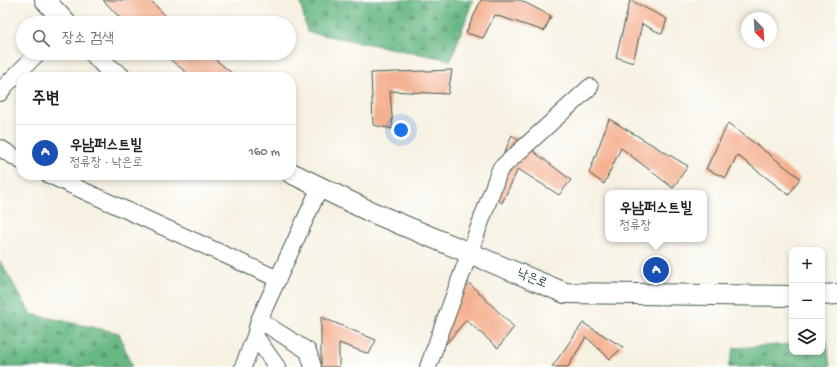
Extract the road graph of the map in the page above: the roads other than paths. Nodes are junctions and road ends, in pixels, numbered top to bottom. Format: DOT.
graph roads {
  1 [pos="45,0"];
  2 [pos="60,16"];
  3 [pos="31,60"];
  4 [pos="100,60"];
  5 [pos="19,72"];
  6 [pos="114,72"];
  7 [pos="16,75"];
  8 [pos="590,87"];
  9 [pos="0,93"];
  10 [pos="0,148"];
  11 [pos="16,158"];
  12 [pos="296,175"];
  13 [pos="60,180"];
  14 [pos="320,187"];
  15 [pos="468,253"];
  16 [pos="278,279"];
  17 [pos="837,294"];
  18 [pos="825,295"];
  19 [pos="789,296"];
  20 [pos="259,320"];
  21 [pos="255,336"];
  22 [pos="243,367"];
  23 [pos="277,367"];
  24 [pos="313,367"];
  25 [pos="428,367"];
  1 -- 2 [label="main road"];
  3 -- 5 [label="street"];
  4 -- 6 [label="main road"];
  7 -- 9 [label="street"];
  8 -- 15 [label="street"];
  10 -- 11 [label="street"];
  12 -- 14 [label="main road, 낙은로"];
  13 -- 16 [label="street"];
  14 -- 15 [label="main road, 낙은로"];
  14 -- 16 [label="street"];
  15 -- 19 [label="main road, 낙은로"];
  15 -- 25 [label="street"];
  16 -- 20 [label="street"];
  17 -- 18 [label="main road"];
  20 -- 21 [label="street"];
  20 -- 24 [label="street"];
  21 -- 22 [label="street"];
  21 -- 23 [label="street"];
}
